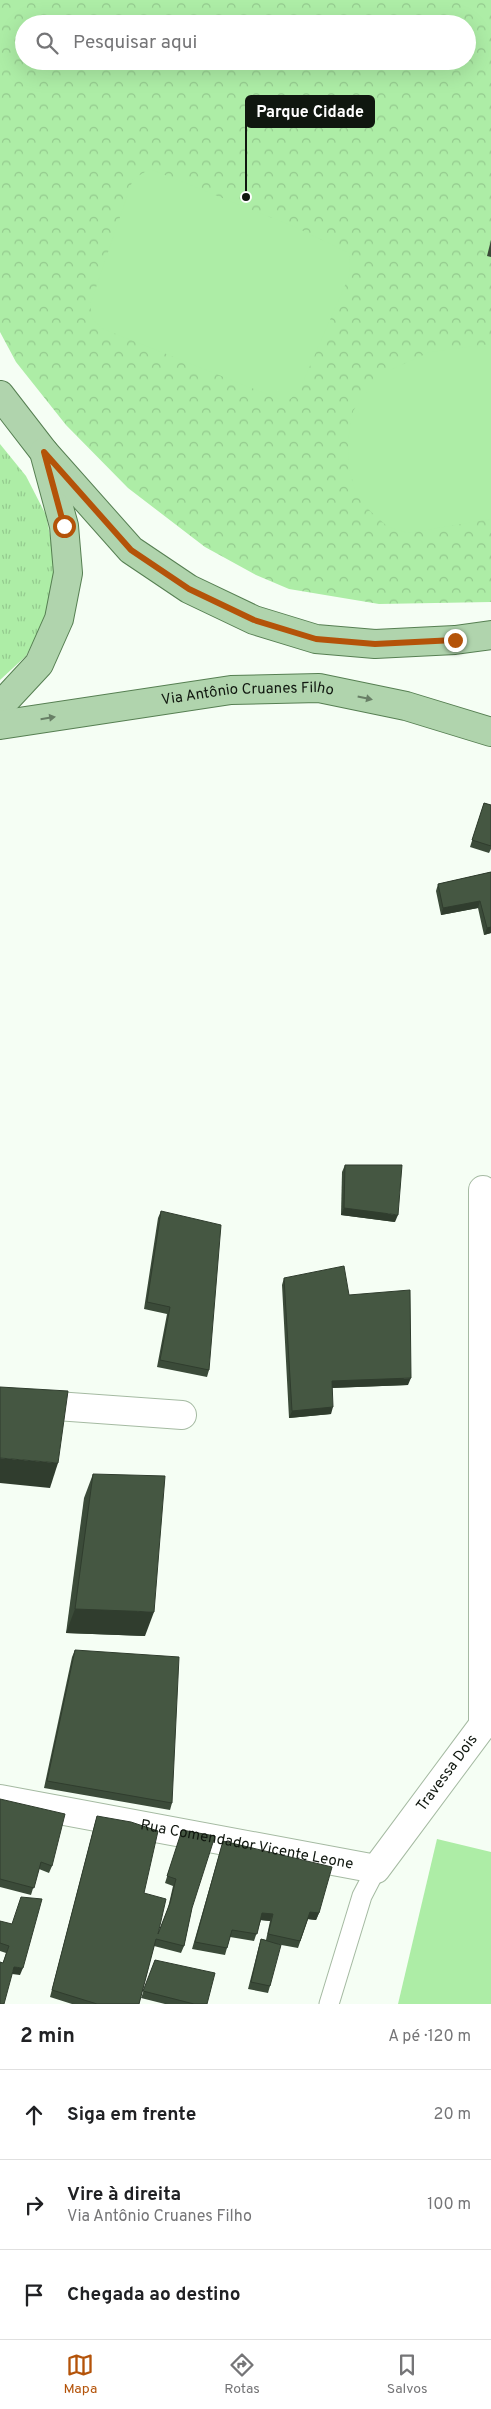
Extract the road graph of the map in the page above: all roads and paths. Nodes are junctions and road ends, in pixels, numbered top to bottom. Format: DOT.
graph roads {
  1 [pos="0,395"];
  2 [pos="44,452"];
  3 [pos="491,635"];
  4 [pos="0,706"];
  5 [pos="0,725"];
  6 [pos="491,732"];
  7 [pos="483,1190"];
  8 [pos="0,1402"];
  9 [pos="182,1414"];
  10 [pos="0,1799"];
  11 [pos="376,1868"];
  12 [pos="329,2004"];
  1 -- 2 [label="main road"];
  2 -- 3 [label="main road"];
  2 -- 4 [label="main road"];
  5 -- 6 [label="main road, Via Antônio Cruanes Filho, one-way"];
  7 -- 11 [label="street, Travessa Dois"];
  8 -- 9 [label="street"];
  10 -- 11 [label="street, Rua Comendador Vicente Leone"];
  11 -- 12 [label="lane, Travessa Dois"];
}
